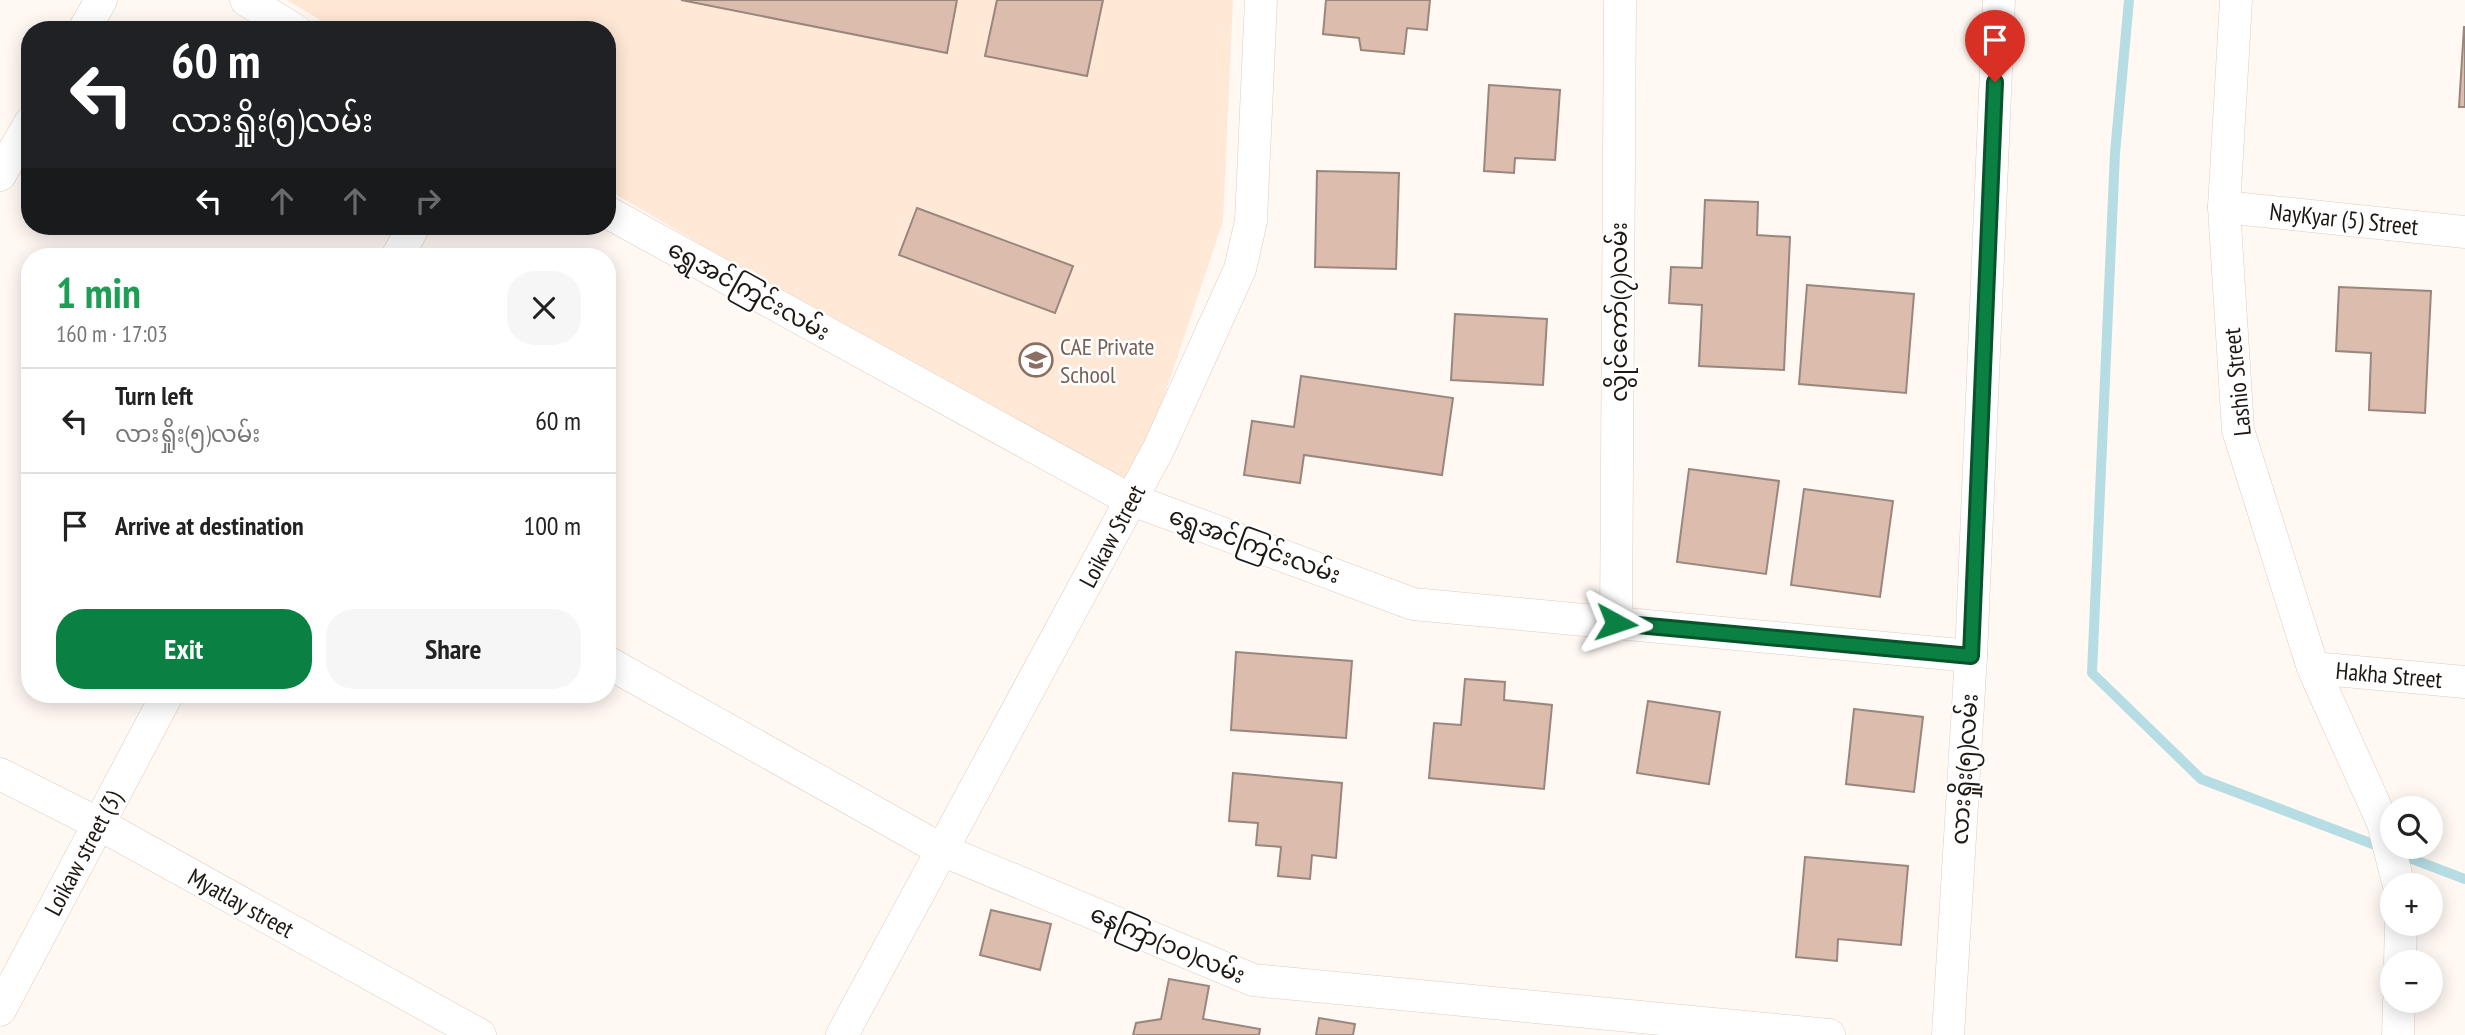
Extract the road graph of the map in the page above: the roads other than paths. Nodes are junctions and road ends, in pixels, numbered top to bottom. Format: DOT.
graph roads {
  1 [pos="101,0"];
  2 [pos="246,0"];
  3 [pos="1261,0"];
  4 [pos="1620,0"];
  5 [pos="1999,0"];
  6 [pos="2236,0"];
  7 [pos="89,21"];
  8 [pos="280,21"];
  9 [pos="21,138"];
  10 [pos="0,174"];
  11 [pos="2224,207"];
  12 [pos="616,217"];
  13 [pos="2465,232"];
  14 [pos="1131,500"];
  15 [pos="1616,623"];
  16 [pos="1971,656"];
  17 [pos="616,667"];
  18 [pos="2313,668"];
  19 [pos="2465,682"];
  20 [pos="162,703"];
  21 [pos="0,774"];
  22 [pos="99,824"];
  23 [pos="942,850"];
  24 [pos="2396,873"];
  25 [pos="0,1010"];
  26 [pos="2399,1013"];
  27 [pos="480,1035"];
  28 [pos="842,1035"];
  29 [pos="1829,1035"];
  30 [pos="1948,1035"];
  31 [pos="2398,1035"];
  1 -- 7 [label="street"];
  2 -- 8 [label="street"];
  3 -- 14 [label="street, Loikaw Street"];
  4 -- 15 [label="street, လွိုင်ကော်(၇)လမ်း"];
  5 -- 16 [label="street, လားရှိုး(၅)လမ်း"];
  6 -- 11 [label="street, Lashio Street"];
  9 -- 10 [label="street"];
  11 -- 13 [label="street, NayKyar (5) Street"];
  11 -- 18 [label="street, Lashio Street"];
  12 -- 14 [label="street, ရွှေအင်ကြင်းလမ်း"];
  14 -- 15 [label="street, ရွှေအင်ကြင်းလမ်း"];
  14 -- 23 [label="street, Loikaw Street"];
  15 -- 16 [label="street, ရွှေအင်ကြင်းလမ်း"];
  16 -- 30 [label="street, လားရှိုး(၅)လမ်း"];
  17 -- 23 [label="street, နေကြာ(၁၀)လမ်း"];
  18 -- 19 [label="street, Hakha Street"];
  18 -- 24 [label="street, Lashio Street"];
  20 -- 22 [label="street, Loikaw street (3)"];
  21 -- 22 [label="street, Myatlay street"];
  22 -- 25 [label="street, Loikaw street (3)"];
  22 -- 27 [label="street, Myatlay street"];
  23 -- 28 [label="street, Loikaw Street"];
  23 -- 29 [label="street, နေကြာ(၁၀)လမ်း"];
  26 -- 31 [label="street"];
}
